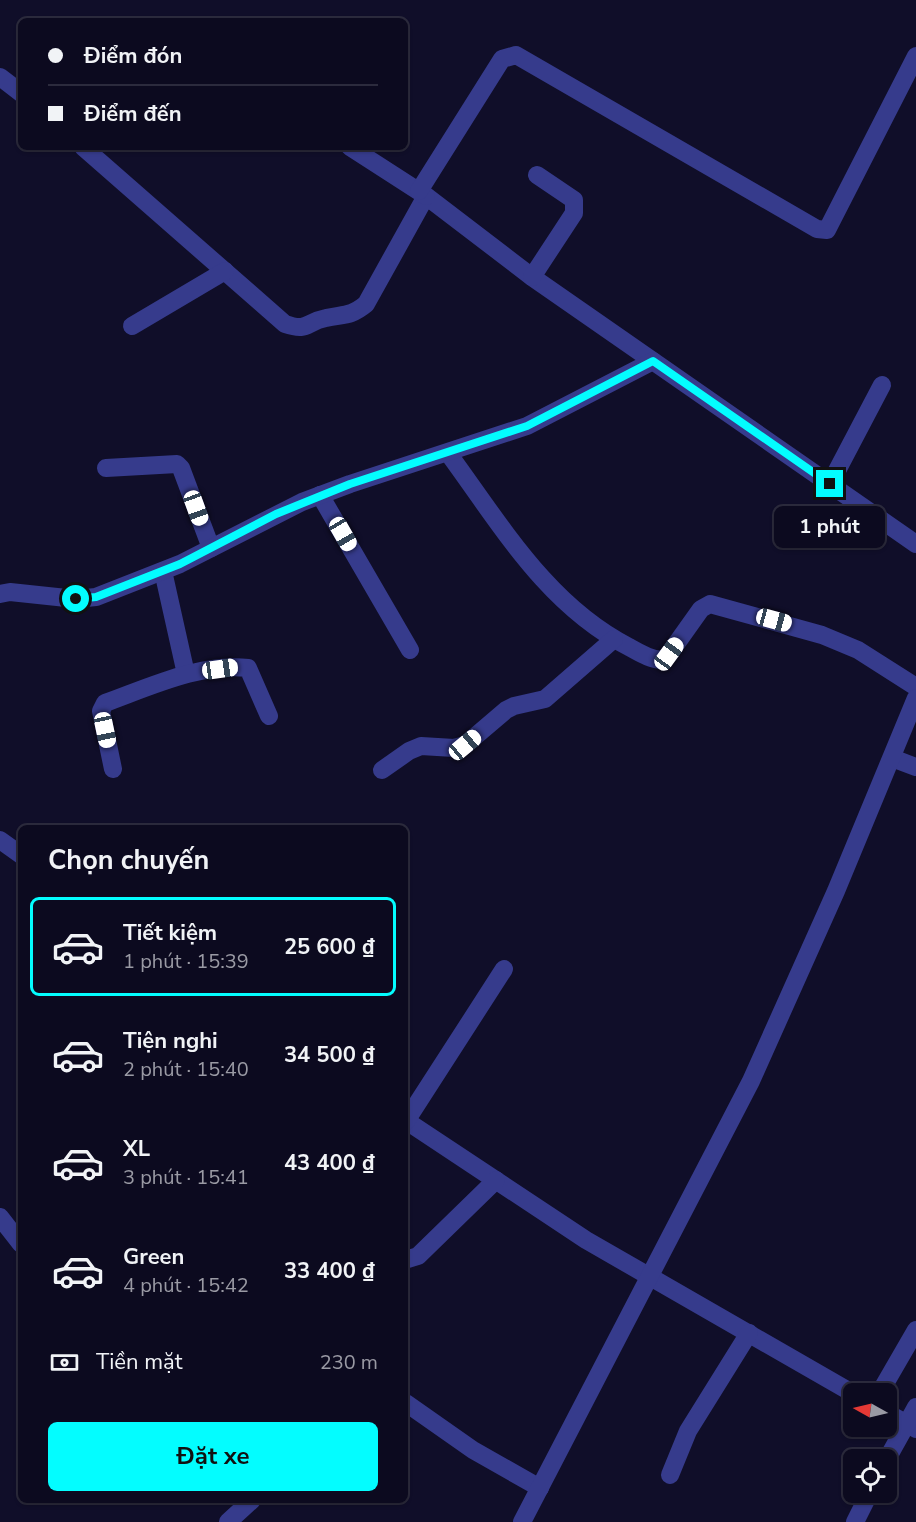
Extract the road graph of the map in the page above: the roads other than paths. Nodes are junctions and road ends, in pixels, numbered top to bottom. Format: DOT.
graph roads {
  1 [pos="916,56"];
  2 [pos="0,77"];
  3 [pos="18,91"];
  4 [pos="86,150"];
  5 [pos="355,150"];
  6 [pos="537,176"];
  7 [pos="423,194"];
  8 [pos="225,271"];
  9 [pos="532,277"];
  10 [pos="132,326"];
  11 [pos="653,361"];
  12 [pos="882,385"];
  13 [pos="448,453"];
  14 [pos="106,468"];
  15 [pos="830,484"];
  16 [pos="320,495"];
  17 [pos="916,544"];
  18 [pos="211,548"];
  19 [pos="163,571"];
  20 [pos="0,594"];
  21 [pos="614,639"];
  22 [pos="410,650"];
  23 [pos="186,674"];
  24 [pos="916,687"];
  25 [pos="916,698"];
  26 [pos="269,716"];
  27 [pos="892,758"];
  28 [pos="916,767"];
  29 [pos="113,769"];
  30 [pos="382,770"];
  31 [pos="0,840"];
  32 [pos="18,853"];
  33 [pos="504,969"];
  34 [pos="408,1117"];
  35 [pos="408,1121"];
  36 [pos="496,1180"];
  37 [pos="0,1217"];
  38 [pos="18,1240"];
  39 [pos="408,1259"];
  40 [pos="650,1276"];
  41 [pos="916,1330"];
  42 [pos="749,1333"];
  43 [pos="885,1383"];
  44 [pos="843,1388"];
  45 [pos="408,1404"];
  46 [pos="916,1407"];
  47 [pos="897,1418"];
  48 [pos="911,1426"];
  49 [pos="895,1449"];
  50 [pos="670,1475"];
  51 [pos="540,1488"];
  52 [pos="864,1503"];
  53 [pos="522,1522"];
  54 [pos="855,1522"];
  1 -- 7 [label="street"];
  2 -- 3 [label="street"];
  4 -- 8 [label="street"];
  5 -- 7 [label="street"];
  6 -- 9 [label="street"];
  7 -- 8 [label="street"];
  7 -- 9 [label="street"];
  8 -- 10 [label="street"];
  9 -- 11 [label="street"];
  11 -- 13 [label="street"];
  11 -- 15 [label="street"];
  12 -- 15 [label="street"];
  13 -- 16 [label="street"];
  13 -- 21 [label="street"];
  14 -- 18 [label="street"];
  15 -- 17 [label="street"];
  16 -- 18 [label="street"];
  16 -- 22 [label="street"];
  18 -- 19 [label="street"];
  19 -- 20 [label="street"];
  19 -- 23 [label="street"];
  21 -- 24 [label="street"];
  21 -- 30 [label="street"];
  23 -- 26 [label="street"];
  23 -- 29 [label="street"];
  25 -- 27 [label="street"];
  27 -- 28 [label="street"];
  27 -- 40 [label="street"];
  31 -- 32 [label="street"];
  33 -- 34 [label="street"];
  35 -- 36 [label="street"];
  36 -- 39 [label="street"];
  36 -- 40 [label="street"];
  37 -- 38 [label="street"];
  40 -- 42 [label="street"];
  40 -- 51 [label="street"];
  41 -- 43 [label="street"];
  42 -- 44 [label="street"];
  42 -- 50 [label="street"];
  45 -- 51 [label="street"];
  46 -- 48 [label="street"];
  47 -- 48 [label="street"];
  48 -- 49 [label="street"];
  51 -- 53 [label="street"];
  52 -- 54 [label="street"];
}
